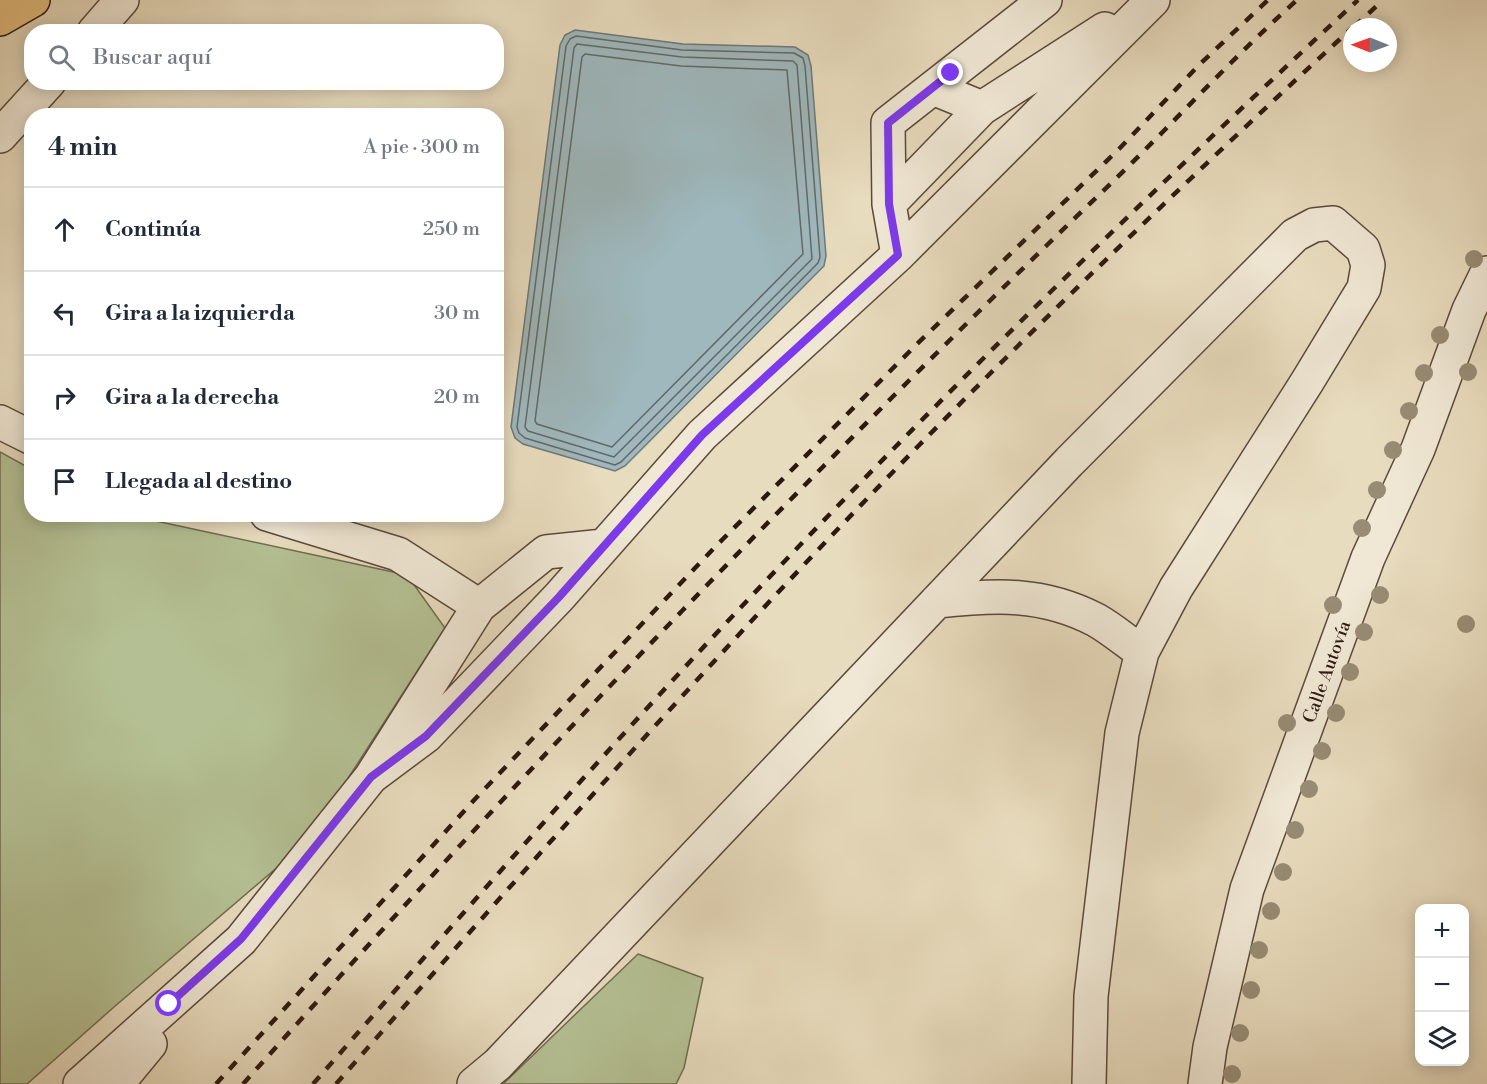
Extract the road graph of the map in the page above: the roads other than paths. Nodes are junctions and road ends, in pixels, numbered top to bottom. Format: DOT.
graph roads {
  1 [pos="16,0"];
  2 [pos="33,0"];
  3 [pos="122,0"];
  4 [pos="1045,0"];
  5 [pos="1152,0"];
  6 [pos="0,18"];
  7 [pos="101,24"];
  8 [pos="933,88"];
  9 [pos="41,90"];
  10 [pos="25,108"];
  11 [pos="982,108"];
  12 [pos="24,109"];
  13 [pos="0,136"];
  14 [pos="889,204"];
  15 [pos="898,255"];
  16 [pos="1487,273"];
  17 [pos="0,422"];
  18 [pos="24,434"];
  19 [pos="293,522"];
  20 [pos="603,546"];
  21 [pos="937,601"];
  22 [pos="478,606"];
  23 [pos="1142,652"];
  24 [pos="371,777"];
  25 [pos="230,948"];
  26 [pos="80,1084"];
  27 [pos="117,1084"];
  28 [pos="474,1084"];
  29 [pos="1089,1084"];
  30 [pos="1205,1084"];
  1 -- 6 [label="highway"];
  2 -- 6 [label="highway"];
  3 -- 7 [label="street"];
  4 -- 8 [label="street"];
  5 -- 11 [label="street"];
  5 -- 15 [label="street"];
  8 -- 11 [label="street"];
  8 -- 14 [label="street"];
  9 -- 10 [label="street"];
  11 -- 14 [label="street"];
  12 -- 13 [label="street"];
  14 -- 15 [label="street"];
  15 -- 20 [label="street"];
  16 -- 30 [label="street, Calle Autovía"];
  17 -- 18 [label="street"];
  19 -- 22 [label="street"];
  20 -- 22 [label="street"];
  20 -- 24 [label="street"];
  21 -- 23 [label="street"];
  21 -- 23 [label="street"];
  21 -- 28 [label="street"];
  22 -- 24 [label="street"];
  23 -- 29 [label="street"];
  24 -- 25 [label="street"];
  25 -- 26 [label="street"];
  25 -- 27 [label="street"];
}
